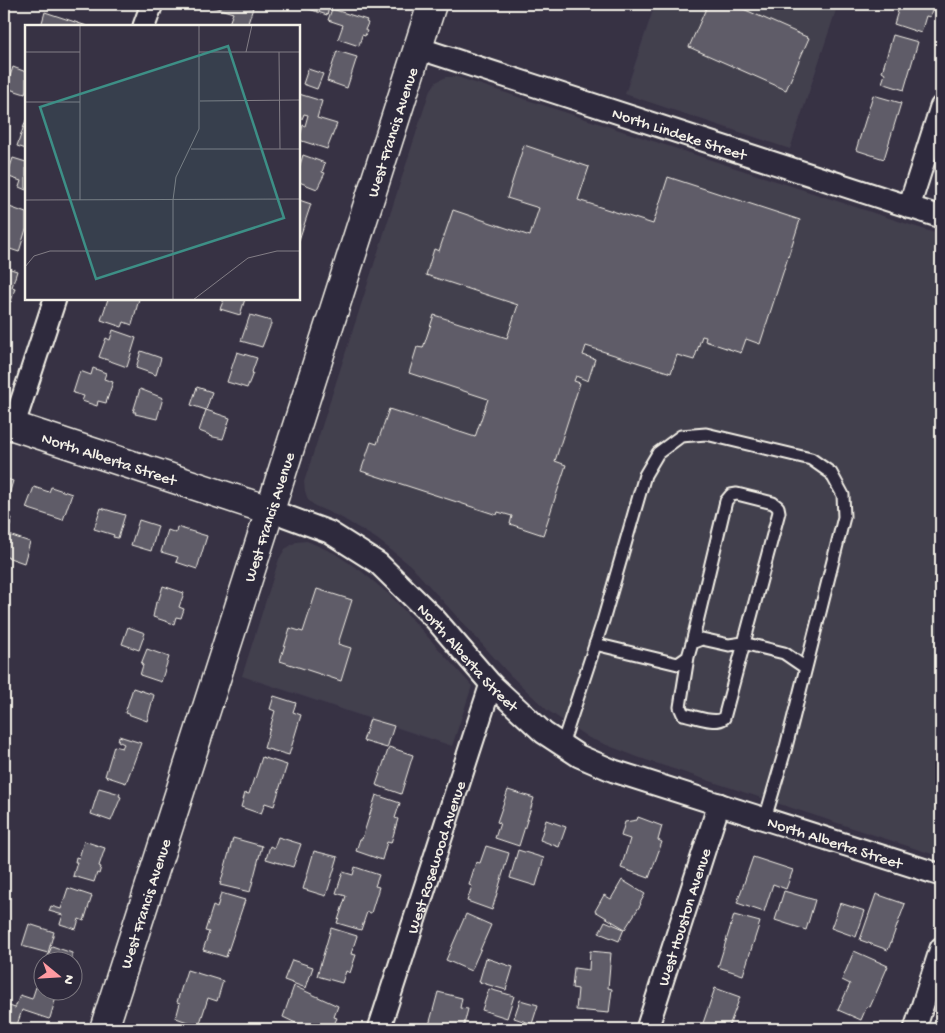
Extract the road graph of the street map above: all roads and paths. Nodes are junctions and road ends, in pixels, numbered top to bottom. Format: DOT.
graph roads {
  1 [pos="152,4"];
  2 [pos="432,4"];
  3 [pos="144,25"];
  4 [pos="418,48"];
  5 [pos="941,107"];
  6 [pos="909,207"];
  7 [pos="941,217"];
  8 [pos="55,300"];
  9 [pos="8,425"];
  10 [pos="269,510"];
  11 [pos="692,643"];
  12 [pos="743,643"];
  13 [pos="595,644"];
  14 [pos="688,658"];
  15 [pos="806,668"];
  16 [pos="491,684"];
  17 [pos="562,745"];
  18 [pos="719,804"];
  19 [pos="765,819"];
  20 [pos="941,875"];
  21 [pos="941,948"];
  22 [pos="104,1029"];
  23 [pos="379,1029"];
  24 [pos="647,1029"];
  25 [pos="915,1029"];
  1 -- 3 [label="street"];
  2 -- 4 [label="main road, West Francis Avenue"];
  4 -- 6 [label="street, North Lindeke Street"];
  4 -- 10 [label="main road, West Francis Avenue"];
  5 -- 6 [label="street"];
  6 -- 7 [label="street, North Lindeke Street"];
  8 -- 9 [label="street"];
  9 -- 10 [label="main road, North Alberta Street"];
  10 -- 16 [label="street, North Alberta Street"];
  10 -- 22 [label="main road, West Francis Avenue"];
  11 -- 12 [label="lane"];
  11 -- 12 [label="lane"];
  11 -- 14 [label="lane"];
  12 -- 14 [label="lane"];
  12 -- 15 [label="lane"];
  13 -- 14 [label="lane"];
  13 -- 15 [label="lane"];
  13 -- 17 [label="lane"];
  15 -- 19 [label="lane"];
  16 -- 17 [label="street, North Alberta Street"];
  16 -- 23 [label="street, West Rosewood Avenue"];
  17 -- 18 [label="street, North Alberta Street"];
  18 -- 19 [label="street, North Alberta Street"];
  18 -- 24 [label="street, West Houston Avenue"];
  19 -- 20 [label="street, North Alberta Street"];
  21 -- 25 [label="street"];
}
